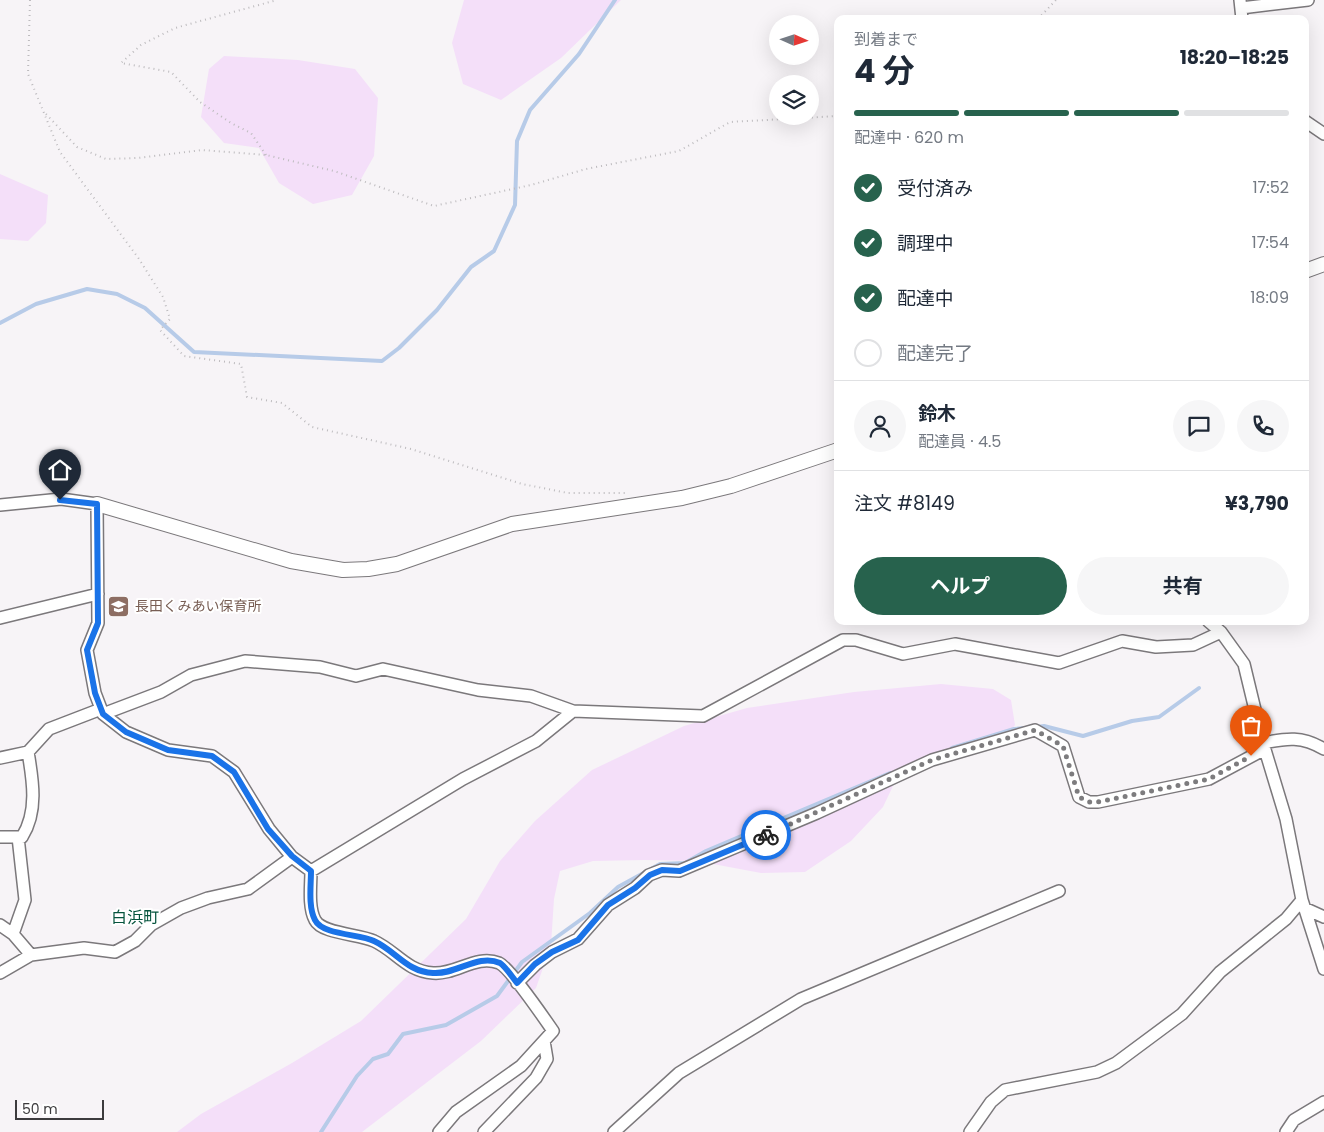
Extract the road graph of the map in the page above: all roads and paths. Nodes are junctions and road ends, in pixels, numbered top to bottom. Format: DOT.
graph roads {
  1 [pos="30,0"];
  2 [pos="277,0"];
  3 [pos="1056,0"];
  4 [pos="1308,0"];
  5 [pos="1241,9"];
  6 [pos="1042,15"];
  7 [pos="45,113"];
  8 [pos="834,116"];
  9 [pos="1309,124"];
  10 [pos="1324,134"];
  11 [pos="266,155"];
  12 [pos="1324,264"];
  13 [pos="1309,270"];
  14 [pos="834,451"];
  15 [pos="97,504"];
  16 [pos="642,504"];
  17 [pos="0,505"];
  18 [pos="98,594"];
  19 [pos="0,618"];
  20 [pos="1213,625"];
  21 [pos="1221,632"];
  22 [pos="102,711"];
  23 [pos="573,711"];
  24 [pos="1264,746"];
  25 [pos="1324,749"];
  26 [pos="28,752"];
  27 [pos="0,758"];
  28 [pos="0,837"];
  29 [pos="18,837"];
  30 [pos="292,856"];
  31 [pos="311,871"];
  32 [pos="1059,891"];
  33 [pos="1303,904"];
  34 [pos="1324,917"];
  35 [pos="0,925"];
  36 [pos="14,934"];
  37 [pos="31,955"];
  38 [pos="1324,969"];
  39 [pos="0,973"];
  40 [pos="516,982"];
  41 [pos="544,1041"];
  42 [pos="1324,1102"];
  43 [pos="439,1132"];
  44 [pos="484,1132"];
  45 [pos="614,1132"];
  46 [pos="970,1132"];
  47 [pos="1286,1132"];
  1 -- 7 [label="path"];
  2 -- 11 [label="path"];
  3 -- 6 [label="path"];
  4 -- 5 [label="street"];
  7 -- 11 [label="path"];
  7 -- 16 [label="path"];
  8 -- 11 [label="path"];
  9 -- 10 [label="street"];
  12 -- 13 [label="street"];
  14 -- 16 [label="street"];
  15 -- 16 [label="street"];
  15 -- 17 [label="street"];
  15 -- 18 [label="street"];
  18 -- 19 [label="street"];
  18 -- 22 [label="street"];
  20 -- 21 [label="street"];
  21 -- 23 [label="street"];
  21 -- 24 [label="street"];
  22 -- 23 [label="street"];
  22 -- 26 [label="street"];
  22 -- 30 [label="street"];
  23 -- 31 [label="street"];
  24 -- 25 [label="street"];
  24 -- 33 [label="street"];
  24 -- 40 [label="street"];
  26 -- 27 [label="street"];
  26 -- 29 [label="street"];
  28 -- 29 [label="street"];
  29 -- 36 [label="street"];
  30 -- 31 [label="street"];
  30 -- 37 [label="street"];
  31 -- 40 [label="street"];
  32 -- 45 [label="street"];
  33 -- 34 [label="street"];
  33 -- 38 [label="street"];
  33 -- 46 [label="street"];
  35 -- 36 [label="street"];
  36 -- 37 [label="street"];
  37 -- 39 [label="street"];
  40 -- 41 [label="street"];
  41 -- 43 [label="street"];
  41 -- 44 [label="street"];
  42 -- 47 [label="street"];
}
